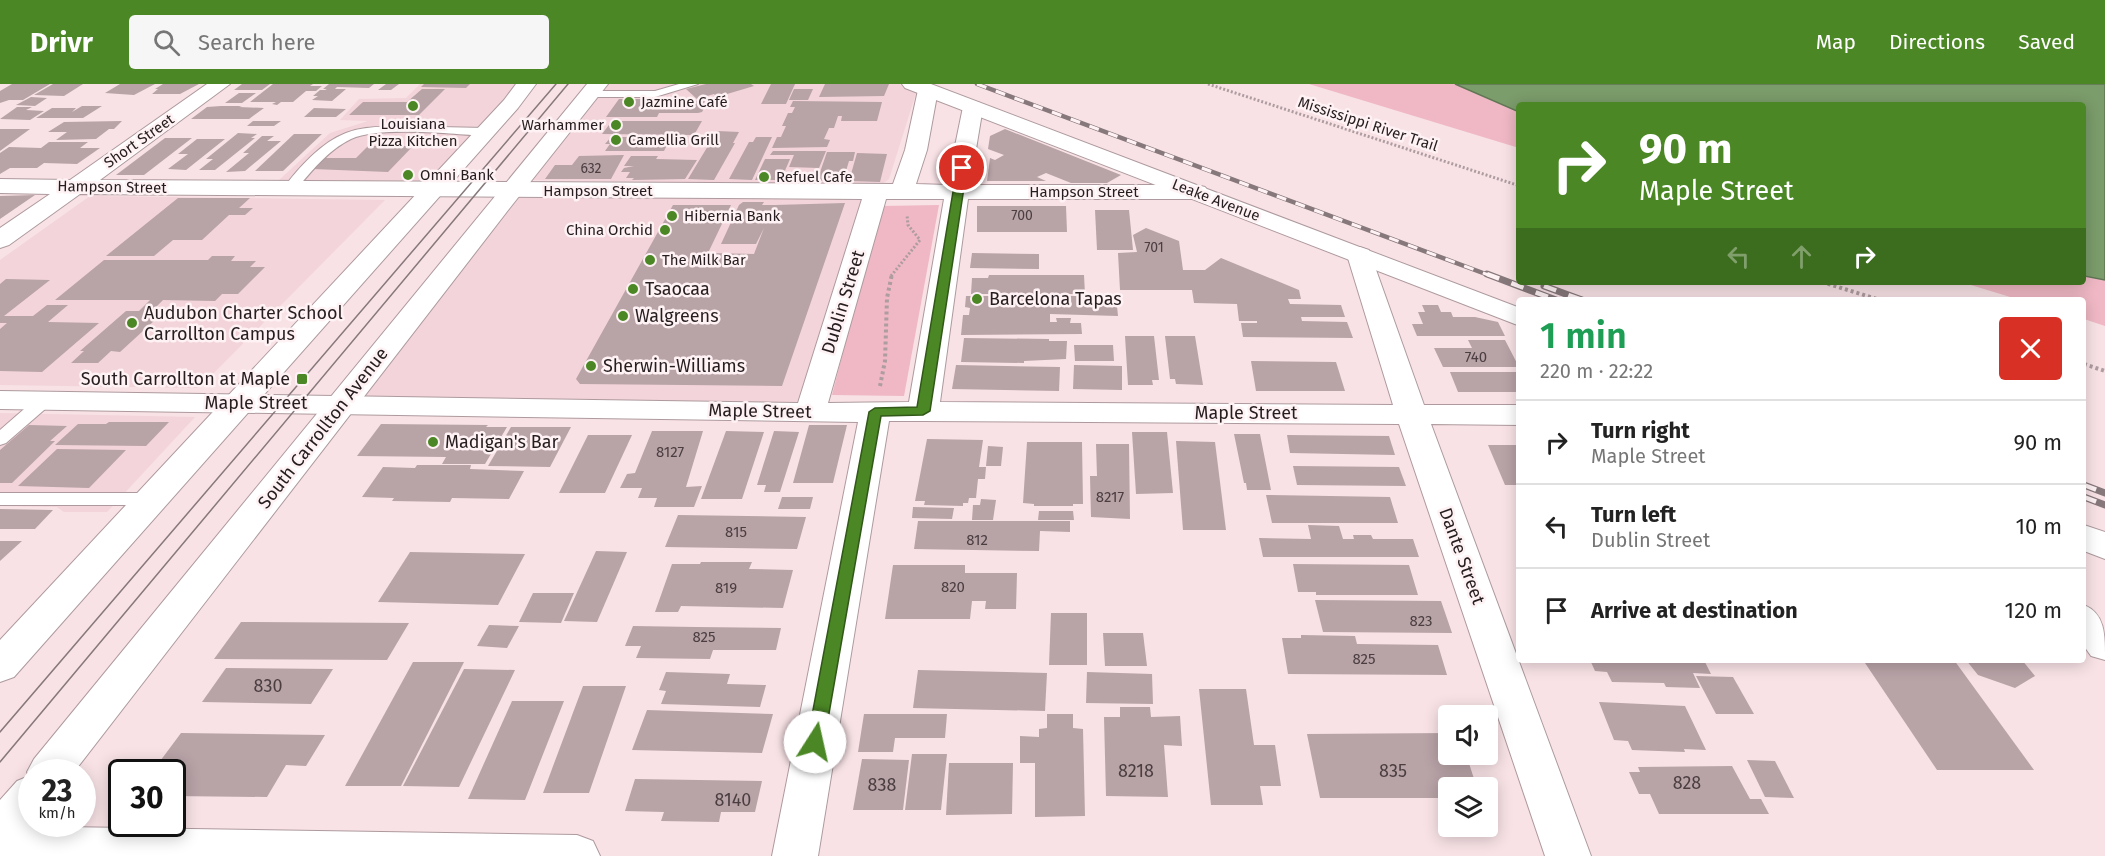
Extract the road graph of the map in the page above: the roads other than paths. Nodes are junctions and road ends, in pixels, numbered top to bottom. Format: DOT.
graph roads {
  1 [pos="220,84"];
  2 [pos="526,84"];
  3 [pos="627,84"];
  4 [pos="692,84"];
  5 [pos="920,87"];
  6 [pos="658,89"];
  7 [pos="602,91"];
  8 [pos="972,114"];
  9 [pos="921,120"];
  10 [pos="485,132"];
  11 [pos="0,186"];
  12 [pos="75,186"];
  13 [pos="289,189"];
  14 [pos="431,190"];
  15 [pos="510,191"];
  16 [pos="957,192"];
  17 [pos="1197,192"];
  18 [pos="896,196"];
  19 [pos="0,240"];
  20 [pos="1360,255"];
  21 [pos="1516,316"];
  22 [pos="0,400"];
  23 [pos="45,400"];
  24 [pos="238,403"];
  25 [pos="341,404"];
  26 [pos="923,411"];
  27 [pos="810,412"];
  28 [pos="884,412"];
  29 [pos="1411,413"];
  30 [pos="1516,416"];
  31 [pos="0,439"];
  32 [pos="0,499"];
  33 [pos="150,499"];
  34 [pos="2086,538"];
  35 [pos="2105,546"];
  36 [pos="2086,622"];
  37 [pos="2105,645"];
  38 [pos="0,666"];
  39 [pos="59,759"];
  40 [pos="18,812"];
  41 [pos="0,834"];
  42 [pos="0,847"];
  43 [pos="577,856"];
  44 [pos="795,856"];
  45 [pos="1568,856"];
  1 -- 12 [label="street, Short Street"];
  2 -- 10 [label="street"];
  3 -- 7 [label="lane"];
  4 -- 6 [label="lane"];
  5 -- 8 [label="street, Leake Avenue"];
  5 -- 9 [label="street, Dublin Street"];
  6 -- 7 [label="lane"];
  7 -- 15 [label="street, South Carrollton Avenue"];
  8 -- 9 [label="street"];
  8 -- 16 [label="street"];
  8 -- 17 [label="street, Leake Avenue"];
  9 -- 18 [label="street, Dublin Street"];
  10 -- 13 [label="lane"];
  10 -- 14 [label="street"];
  11 -- 12 [label="street, Hampson Street"];
  12 -- 13 [label="street, Hampson Street"];
  12 -- 19 [label="street, Short Street"];
  13 -- 14 [label="street, Hampson Street"];
  14 -- 15 [label="street, Hampson Street"];
  14 -- 24 [label="street"];
  15 -- 18 [label="street, Hampson Street"];
  15 -- 25 [label="street, South Carrollton Avenue"];
  16 -- 17 [label="street, Hampson Street"];
  16 -- 18 [label="street, Hampson Street"];
  16 -- 26 [label="street"];
  17 -- 20 [label="street, Leake Avenue"];
  18 -- 27 [label="street, Dublin Street"];
  20 -- 21 [label="street, Leake Avenue"];
  20 -- 29 [label="street, Dante Street"];
  22 -- 23 [label="street, Maple Street"];
  23 -- 24 [label="street, Maple Street"];
  23 -- 31 [label="lane"];
  24 -- 25 [label="street, Maple Street"];
  24 -- 33 [label="street"];
  25 -- 27 [label="street, Maple Street"];
  25 -- 39 [label="street, South Carrollton Avenue"];
  26 -- 28 [label="street, Maple Street"];
  26 -- 29 [label="street, Maple Street"];
  27 -- 28 [label="street, Maple Street"];
  28 -- 44 [label="street"];
  29 -- 30 [label="street, Maple Street"];
  29 -- 45 [label="street, Dante Street"];
  32 -- 33 [label="lane"];
  33 -- 38 [label="street"];
  34 -- 35 [label="street"];
  36 -- 37 [label="street"];
  40 -- 41 [label="street"];
  42 -- 43 [label="street"];
}
